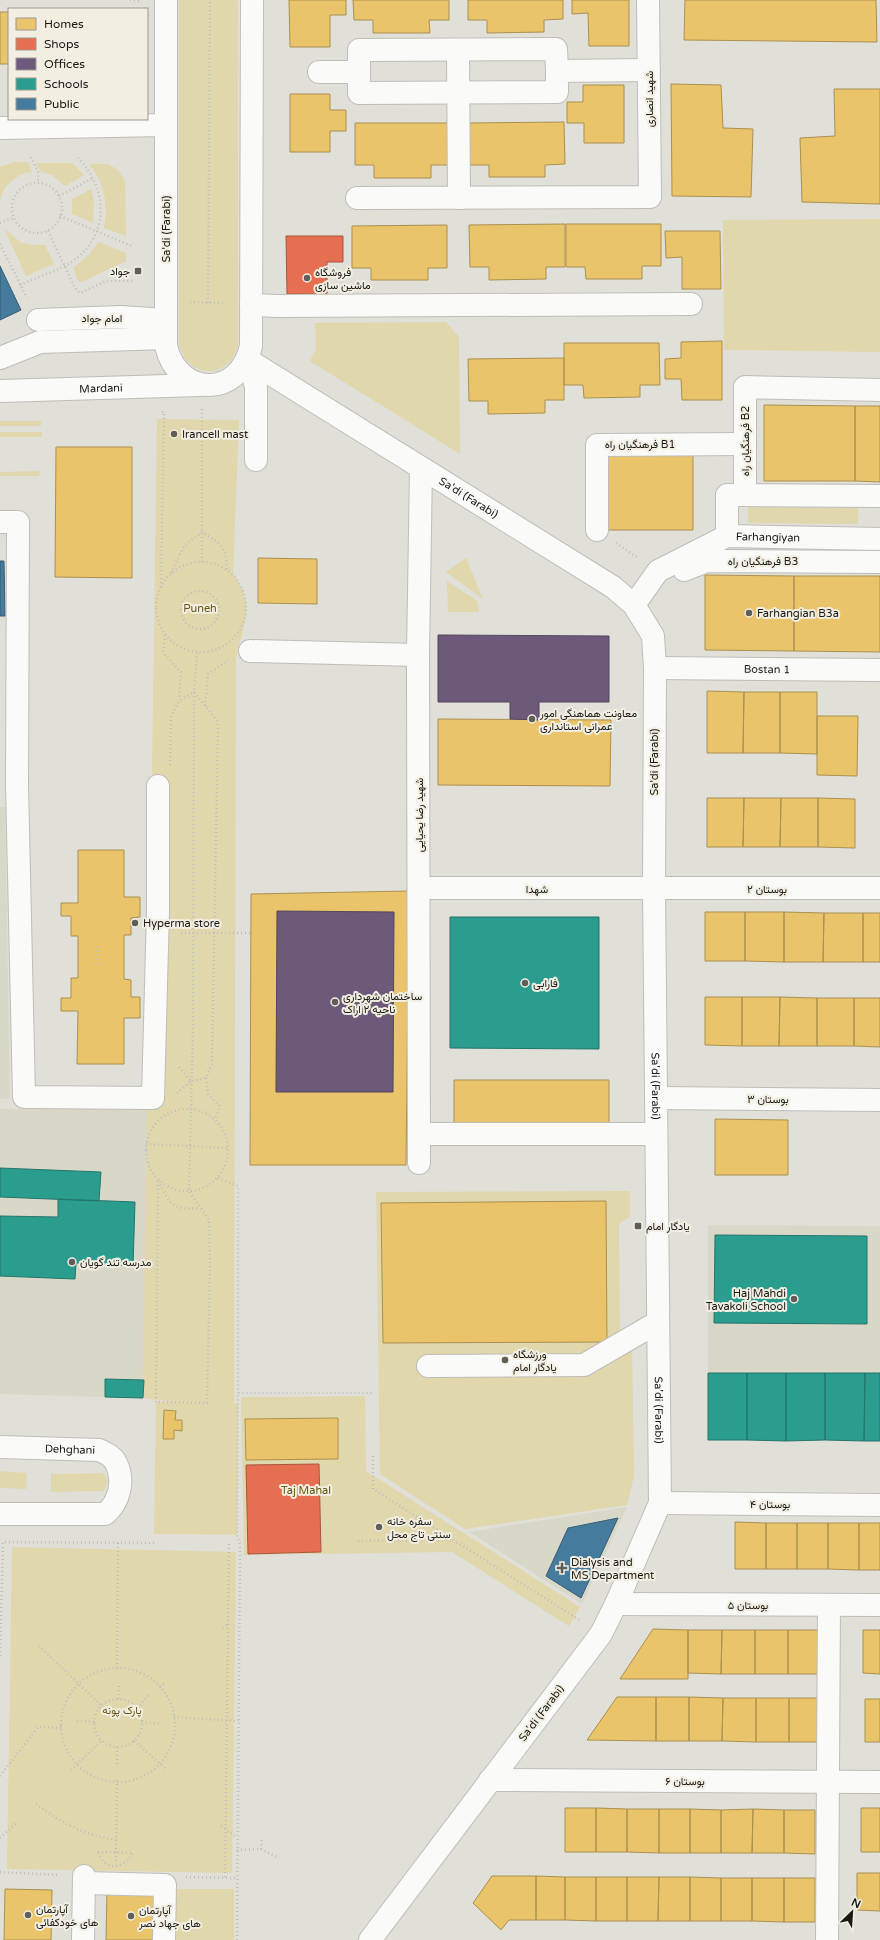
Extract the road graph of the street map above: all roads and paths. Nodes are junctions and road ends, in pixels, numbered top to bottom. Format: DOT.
graph roads {
  1 [pos="166,0"];
  2 [pos="210,0"];
  3 [pos="252,0"];
  4 [pos="648,0"];
  5 [pos="458,50"];
  6 [pos="557,70"];
  7 [pos="649,70"];
  8 [pos="319,72"];
  9 [pos="359,72"];
  10 [pos="458,93"];
  11 [pos="166,125"];
  12 [pos="0,128"];
  13 [pos="31,157"];
  14 [pos="78,158"];
  15 [pos="93,178"];
  16 [pos="38,183"];
  17 [pos="59,196"];
  18 [pos="357,198"];
  19 [pos="459,198"];
  20 [pos="60,216"];
  21 [pos="14,218"];
  22 [pos="0,223"];
  23 [pos="48,230"];
  24 [pos="96,231"];
  25 [pos="0,244"];
  26 [pos="132,246"];
  27 [pos="64,265"];
  28 [pos="132,281"];
  29 [pos="20,285"];
  30 [pos="187,302"];
  31 [pos="208,303"];
  32 [pos="225,304"];
  33 [pos="251,304"];
  34 [pos="691,304"];
  35 [pos="38,320"];
  36 [pos="166,329"];
  37 [pos="0,358"];
  38 [pos="248,360"];
  39 [pos="202,384"];
  40 [pos="0,390"];
  41 [pos="879,390"];
  42 [pos="156,413"];
  43 [pos="745,444"];
  44 [pos="256,460"];
  45 [pos="421,468"];
  46 [pos="745,495"];
  47 [pos="880,496"];
  48 [pos="0,522"];
  49 [pos="597,530"];
  50 [pos="202,532"];
  51 [pos="727,536"];
  52 [pos="880,539"];
  53 [pos="202,562"];
  54 [pos="880,562"];
  55 [pos="227,570"];
  56 [pos="171,573"];
  57 [pos="654,578"];
  58 [pos="161,587"];
  59 [pos="190,594"];
  60 [pos="634,605"];
  61 [pos="165,634"];
  62 [pos="228,644"];
  63 [pos="239,650"];
  64 [pos="197,653"];
  65 [pos="228,655"];
  66 [pos="418,655"];
  67 [pos="655,668"];
  68 [pos="880,670"];
  69 [pos="194,692"];
  70 [pos="179,701"];
  71 [pos="205,706"];
  72 [pos="8,785"];
  73 [pos="158,786"];
  74 [pos="420,888"];
  75 [pos="880,888"];
  76 [pos="654,889"];
  77 [pos="158,932"];
  78 [pos="214,932"];
  79 [pos="192,933"];
  80 [pos="251,934"];
  81 [pos="97,946"];
  82 [pos="96,964"];
  83 [pos="206,1078"];
  84 [pos="190,1080"];
  85 [pos="656,1098"];
  86 [pos="880,1100"];
  87 [pos="190,1109"];
  88 [pos="215,1119"];
  89 [pos="419,1134"];
  90 [pos="656,1134"];
  91 [pos="146,1144"];
  92 [pos="189,1146"];
  93 [pos="229,1148"];
  94 [pos="419,1163"];
  95 [pos="218,1178"];
  96 [pos="158,1181"];
  97 [pos="188,1191"];
  98 [pos="200,1208"];
  99 [pos="658,1322"];
  100 [pos="428,1366"];
  101 [pos="238,1393"];
  102 [pos="372,1393"];
  103 [pos="0,1447"];
  104 [pos="373,1456"];
  105 [pos="660,1504"];
  106 [pos="880,1505"];
  107 [pos="0,1514"];
  108 [pos="453,1540"];
  109 [pos="358,1541"];
  110 [pos="118,1543"];
  111 [pos="155,1543"];
  112 [pos="229,1544"];
  113 [pos="616,1604"];
  114 [pos="829,1605"];
  115 [pos="880,1605"];
  116 [pos="228,1623"];
  117 [pos="224,1628"];
  118 [pos="601,1634"];
  119 [pos="39,1646"];
  120 [pos="0,1656"];
  121 [pos="117,1668"];
  122 [pos="166,1682"];
  123 [pos="119,1683"];
  124 [pos="78,1685"];
  125 [pos="160,1687"];
  126 [pos="148,1695"];
  127 [pos="118,1699"];
  128 [pos="102,1706"];
  129 [pos="137,1708"];
  130 [pos="174,1717"];
  131 [pos="78,1721"];
  132 [pos="227,1721"];
  133 [pos="239,1721"];
  134 [pos="94,1722"];
  135 [pos="142,1722"];
  136 [pos="162,1724"];
  137 [pos="61,1728"];
  138 [pos="102,1740"];
  139 [pos="134,1741"];
  140 [pos="117,1747"];
  141 [pos="161,1763"];
  142 [pos="117,1764"];
  143 [pos="76,1765"];
  144 [pos="166,1769"];
  145 [pos="71,1770"];
  146 [pos="0,1776"];
  147 [pos="490,1780"];
  148 [pos="117,1781"];
  149 [pos="828,1782"];
  150 [pos="880,1782"];
  151 [pos="36,1804"];
  152 [pos="16,1823"];
  153 [pos="221,1826"];
  154 [pos="225,1830"];
  155 [pos="0,1838"];
  156 [pos="237,1838"];
  157 [pos="262,1838"];
  158 [pos="117,1840"];
  159 [pos="262,1849"];
  160 [pos="237,1850"];
  161 [pos="279,1858"];
  162 [pos="116,1865"];
  163 [pos="224,1877"];
  164 [pos="83,1940"];
  165 [pos="164,1940"];
  166 [pos="237,1940"];
  167 [pos="370,1940"];
  168 [pos="827,1940"];
  1 -- 11 [label="street, Sa'di (Farabi)"];
  2 -- 31 [label="path"];
  3 -- 33 [label="street"];
  4 -- 7 [label="street, شهید انصاری"];
  5 -- 6 [label="street"];
  5 -- 9 [label="street"];
  5 -- 10 [label="street"];
  6 -- 7 [label="street"];
  6 -- 10 [label="street"];
  7 -- 19 [label="street, شهید انصاری"];
  8 -- 9 [label="street"];
  9 -- 10 [label="street"];
  10 -- 19 [label="street"];
  11 -- 12 [label="street"];
  11 -- 36 [label="street, Sa'di (Farabi)"];
  13 -- 16 [label="path"];
  14 -- 15 [label="path"];
  15 -- 17 [label="path"];
  15 -- 24 [label="path"];
  16 -- 17 [label="path"];
  16 -- 21 [label="path"];
  17 -- 20 [label="path"];
  18 -- 19 [label="street"];
  20 -- 23 [label="path"];
  20 -- 24 [label="path"];
  21 -- 22 [label="path"];
  21 -- 23 [label="path"];
  23 -- 27 [label="path"];
  24 -- 26 [label="path"];
  24 -- 27 [label="path"];
  25 -- 29 [label="path"];
  27 -- 28 [label="path"];
  27 -- 29 [label="path"];
  29 -- 35 [label="path"];
  30 -- 31 [label="path"];
  31 -- 32 [label="path"];
  33 -- 34 [label="street"];
  33 -- 38 [label="street"];
  35 -- 36 [label="street, امام جواد"];
  36 -- 37 [label="street"];
  36 -- 39 [label="street, Sa'di (Farabi)"];
  38 -- 39 [label="street"];
  38 -- 44 [label="street"];
  38 -- 45 [label="street, Sa'di (Farabi)"];
  39 -- 40 [label="street, Mardani"];
  39 -- 50 [label="path"];
  41 -- 43 [label="street, فرهنگیان راه B2"];
  42 -- 58 [label="path"];
  43 -- 46 [label="street, فرهنگیان راه B2"];
  43 -- 49 [label="street, فرهنگیان راه B1"];
  45 -- 60 [label="street, Sa'di (Farabi)"];
  45 -- 66 [label="street, شهید رضا یحیایی"];
  46 -- 47 [label="street"];
  46 -- 51 [label="street"];
  48 -- 72 [label="street"];
  49 -- 57 [label="path"];
  50 -- 53 [label="path"];
  50 -- 55 [label="path"];
  50 -- 56 [label="path"];
  51 -- 52 [label="street, Farhangiyan"];
  51 -- 57 [label="street, Farhangiyan"];
  53 -- 55 [label="path"];
  53 -- 56 [label="path"];
  54 -- 57 [label="street, فرهنگیان راه B3"];
  55 -- 62 [label="path"];
  56 -- 58 [label="path"];
  57 -- 60 [label="street, Farhangiyan"];
  58 -- 61 [label="path"];
  59 -- 59 [label="path"];
  60 -- 67 [label="street, Sa'di (Farabi)"];
  61 -- 64 [label="path"];
  61 -- 70 [label="path"];
  62 -- 63 [label="path"];
  62 -- 64 [label="path"];
  63 -- 66 [label="street"];
  64 -- 69 [label="path"];
  65 -- 71 [label="path"];
  66 -- 74 [label="street, شهید رضا یحیایی"];
  67 -- 68 [label="street, Bostan 1"];
  67 -- 76 [label="street, Sa'di (Farabi)"];
  69 -- 71 [label="path"];
  69 -- 79 [label="path"];
  71 -- 78 [label="path"];
  72 -- 77 [label="street"];
  73 -- 77 [label="street"];
  74 -- 76 [label="street, شهدا"];
  74 -- 89 [label="street, شهید رضا یحیایی"];
  75 -- 76 [label="street, بوستان ۲"];
  76 -- 85 [label="street, Sa'di (Farabi)"];
  77 -- 79 [label="path"];
  78 -- 79 [label="path"];
  78 -- 80 [label="path"];
  78 -- 83 [label="path"];
  79 -- 84 [label="path"];
  81 -- 82 [label="path"];
  83 -- 84 [label="path"];
  83 -- 88 [label="path"];
  84 -- 87 [label="path"];
  85 -- 86 [label="street, بوستان ۳"];
  85 -- 90 [label="street, Sa'di (Farabi)"];
  87 -- 88 [label="path"];
  87 -- 91 [label="path"];
  87 -- 92 [label="path"];
  88 -- 93 [label="path"];
  89 -- 90 [label="street"];
  89 -- 94 [label="street, شهید رضا یحیایی"];
  90 -- 99 [label="street, Sa'di (Farabi)"];
  91 -- 92 [label="path"];
  91 -- 96 [label="path"];
  92 -- 93 [label="path"];
  92 -- 97 [label="path"];
  93 -- 95 [label="path"];
  95 -- 97 [label="path"];
  95 -- 101 [label="path"];
  96 -- 97 [label="path"];
  96 -- 98 [label="path"];
  96 -- 98 [label="path"];
  97 -- 98 [label="path"];
  99 -- 100 [label="street"];
  99 -- 105 [label="street, Sa'di (Farabi)"];
  101 -- 102 [label="path"];
  101 -- 133 [label="path"];
  103 -- 107 [label="street, Dehghani"];
  104 -- 108 [label="path"];
  105 -- 106 [label="street, بوستان ۴"];
  105 -- 113 [label="street, Sa'di (Farabi)"];
  108 -- 109 [label="path"];
  108 -- 118 [label="path"];
  110 -- 111 [label="path"];
  110 -- 120 [label="path"];
  110 -- 121 [label="path"];
  112 -- 116 [label="path"];
  113 -- 114 [label="street, بوستان ۵"];
  113 -- 118 [label="street, Sa'di (Farabi)"];
  114 -- 115 [label="street, بوستان ۵"];
  114 -- 149 [label="street"];
  116 -- 117 [label="path"];
  116 -- 132 [label="path"];
  118 -- 147 [label="street, Sa'di (Farabi)"];
  119 -- 124 [label="path"];
  121 -- 124 [label="path"];
  121 -- 125 [label="path"];
  122 -- 125 [label="path"];
  123 -- 127 [label="path"];
  124 -- 128 [label="path"];
  124 -- 137 [label="path"];
  125 -- 130 [label="path"];
  126 -- 129 [label="path"];
  127 -- 128 [label="path"];
  127 -- 129 [label="path"];
  128 -- 134 [label="path"];
  129 -- 135 [label="path"];
  130 -- 132 [label="path"];
  130 -- 141 [label="path"];
  131 -- 134 [label="path"];
  132 -- 133 [label="path"];
  132 -- 154 [label="path"];
  133 -- 156 [label="path"];
  134 -- 138 [label="path"];
  135 -- 136 [label="path"];
  135 -- 139 [label="path"];
  137 -- 143 [label="path"];
  137 -- 146 [label="path"];
  138 -- 140 [label="path"];
  138 -- 143 [label="path"];
  139 -- 140 [label="path"];
  139 -- 141 [label="path"];
  140 -- 142 [label="path"];
  141 -- 144 [label="path"];
  141 -- 148 [label="path"];
  143 -- 145 [label="path"];
  143 -- 148 [label="path"];
  147 -- 149 [label="street, بوستان ۶"];
  147 -- 167 [label="street, Sa'di (Farabi)"];
  148 -- 158 [label="path"];
  149 -- 150 [label="street, بوستان ۶"];
  149 -- 168 [label="street"];
  151 -- 158 [label="path"];
  152 -- 155 [label="path"];
  153 -- 154 [label="path"];
  154 -- 156 [label="path"];
  154 -- 163 [label="path"];
  156 -- 160 [label="path"];
  157 -- 159 [label="path"];
  158 -- 162 [label="path"];
  159 -- 160 [label="path"];
  159 -- 161 [label="path"];
  160 -- 166 [label="path"];
  164 -- 165 [label="street"];
}
